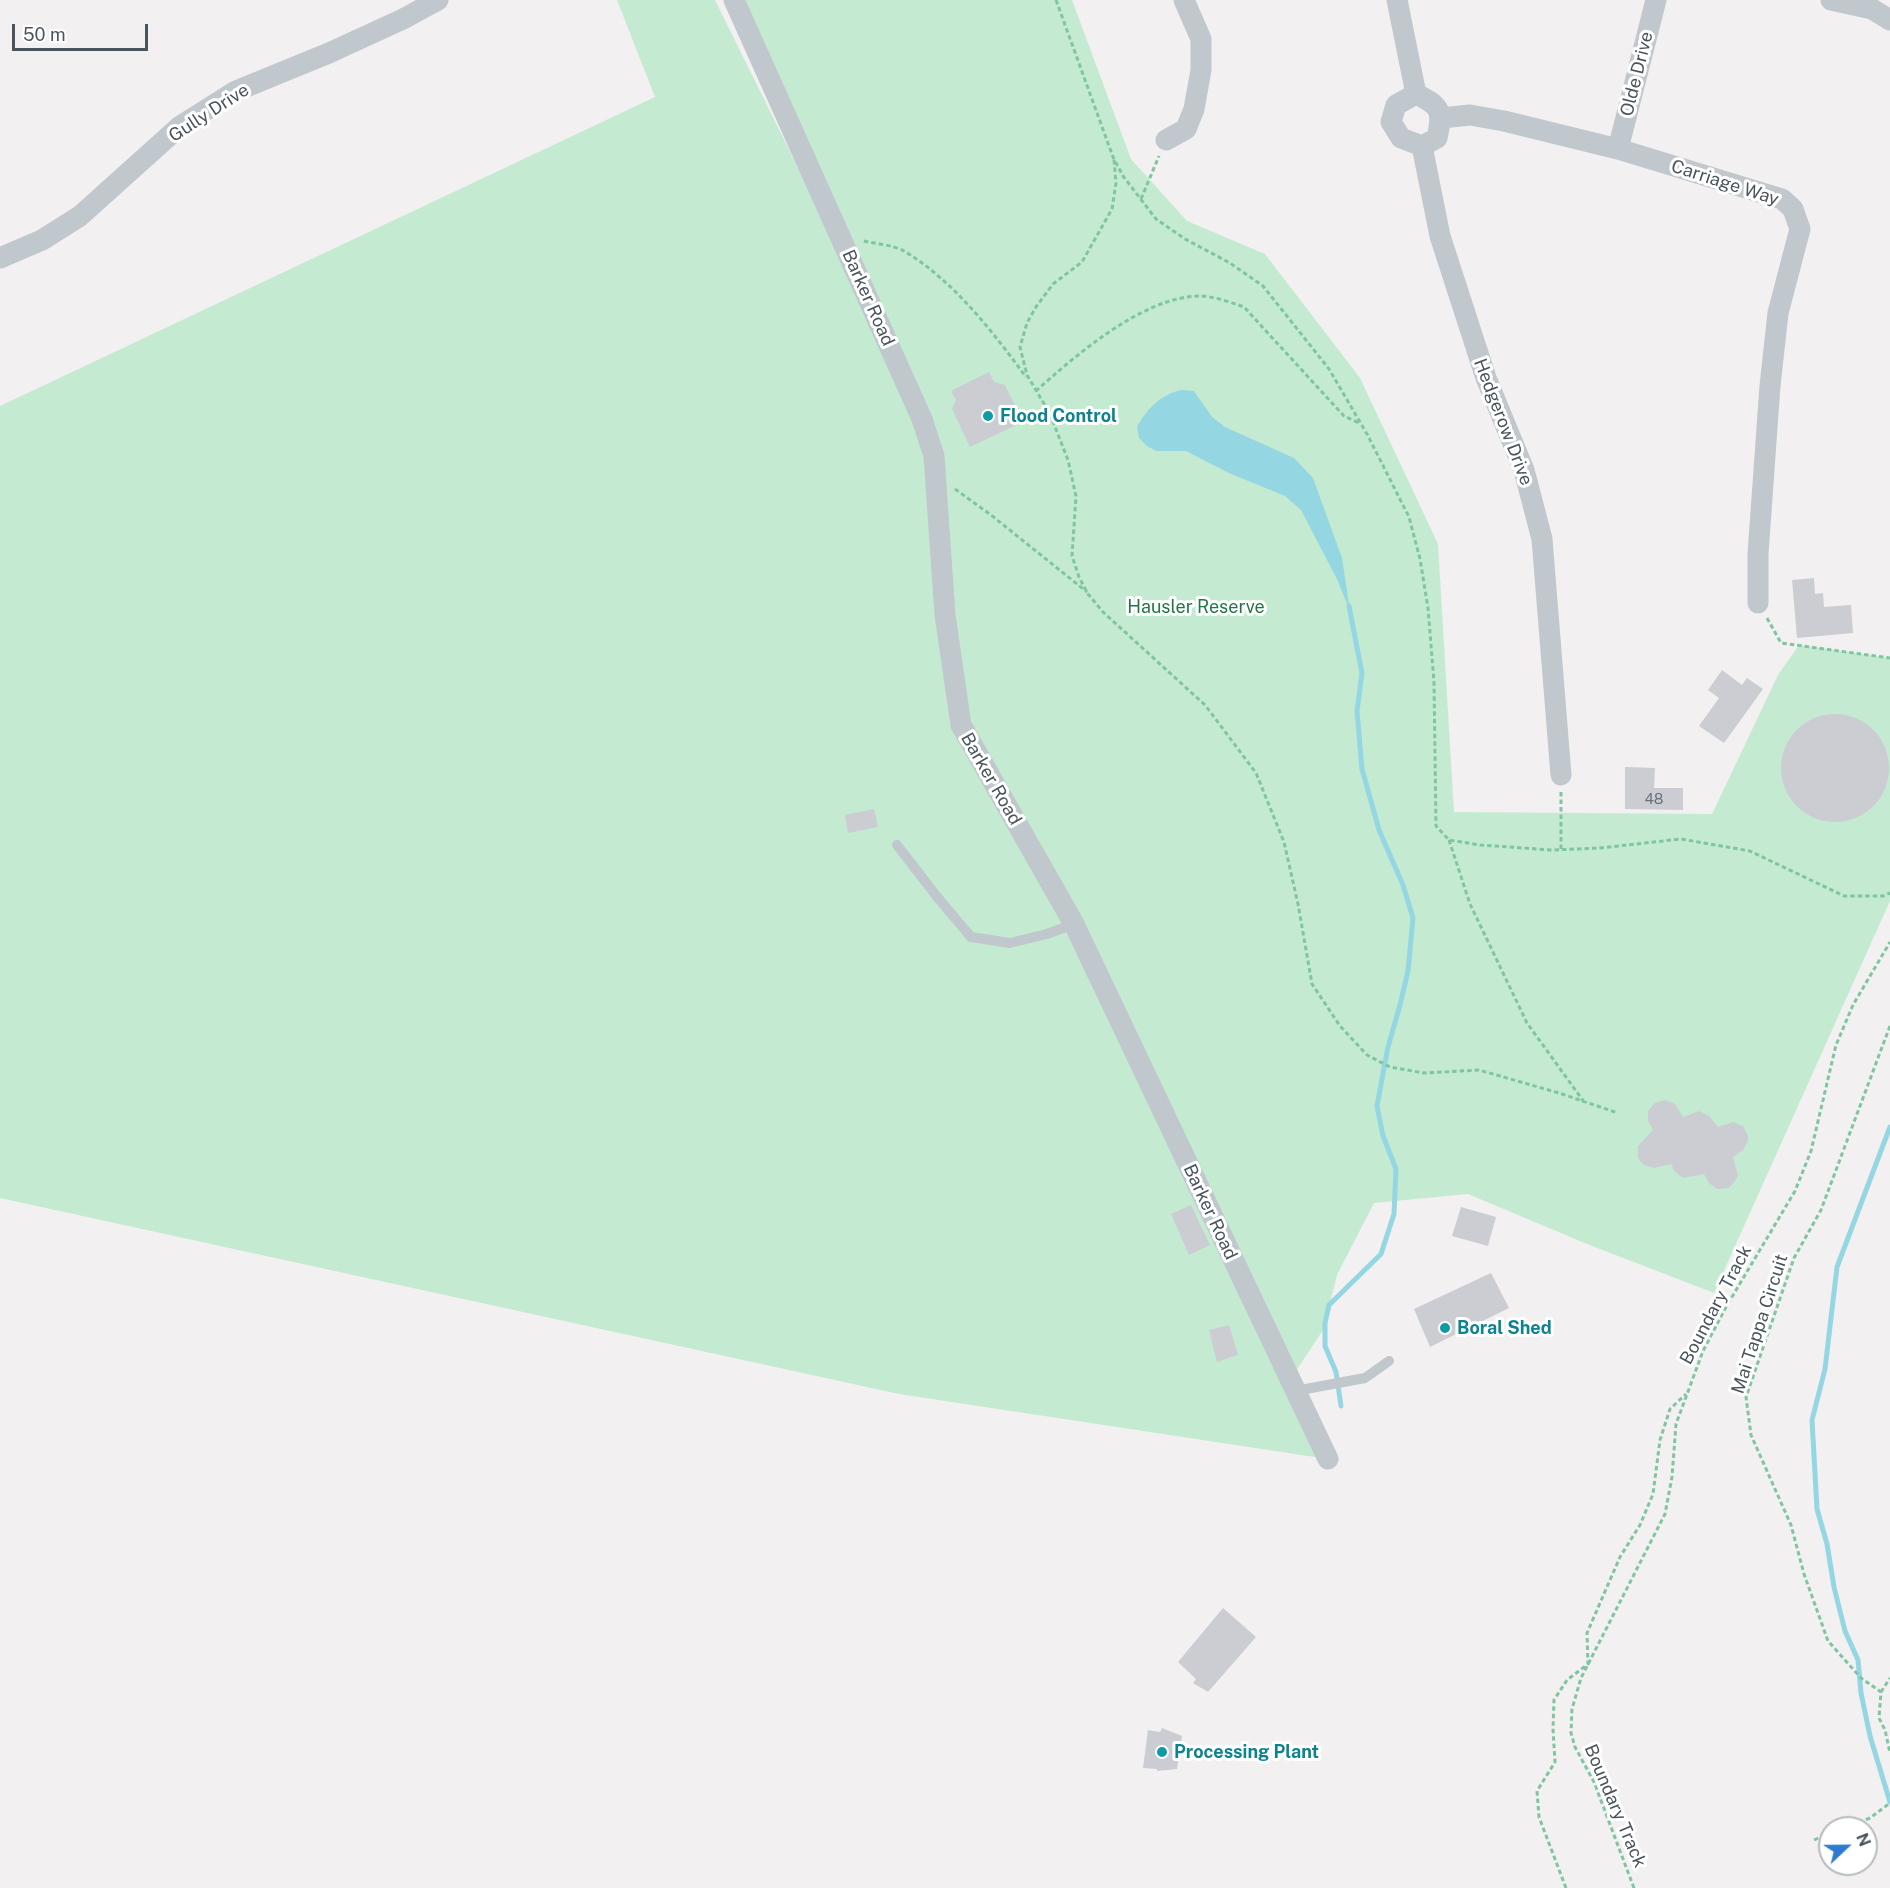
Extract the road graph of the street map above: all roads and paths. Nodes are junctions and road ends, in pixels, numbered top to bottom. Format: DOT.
graph roads {
  1 [pos="438,0"];
  2 [pos="734,0"];
  3 [pos="1056,0"];
  4 [pos="1184,0"];
  5 [pos="1397,0"];
  6 [pos="1656,0"];
  7 [pos="1831,0"];
  8 [pos="1879,10"];
  9 [pos="1416,94"];
  10 [pos="1441,118"];
  11 [pos="1166,140"];
  12 [pos="1422,146"];
  13 [pos="1618,149"];
  14 [pos="1113,157"];
  15 [pos="1141,199"];
  16 [pos="843,243"];
  17 [pos="0,258"];
  18 [pos="1036,391"];
  19 [pos="1360,424"];
  20 [pos="935,474"];
  21 [pos="1088,594"];
  22 [pos="1758,603"];
  23 [pos="1890,658"];
  24 [pos="1561,775"];
  25 [pos="1449,840"];
  26 [pos="897,845"];
  27 [pos="1561,850"];
  28 [pos="1890,893"];
  29 [pos="1074,924"];
  30 [pos="1890,942"];
  31 [pos="1890,1026"];
  32 [pos="1585,1103"];
  33 [pos="1618,1113"];
  34 [pos="1389,1360"];
  35 [pos="1295,1391"];
  36 [pos="1688,1393"];
  37 [pos="1328,1459"];
  38 [pos="1588,1664"];
  39 [pos="1890,1678"];
  40 [pos="1881,1692"];
  41 [pos="1890,1753"];
  42 [pos="1890,1803"];
  43 [pos="1873,1816"];
  44 [pos="1818,1838"];
  45 [pos="1814,1840"];
  46 [pos="1566,1888"];
  47 [pos="1634,1888"];
  1 -- 17 [label="street, Gully Drive"];
  2 -- 16 [label="street, Barker Road"];
  3 -- 14 [label="path"];
  4 -- 11 [label="street"];
  5 -- 9 [label="street"];
  6 -- 13 [label="street, Olde Drive"];
  7 -- 8 [label="street"];
  9 -- 10 [label="street"];
  9 -- 12 [label="street"];
  10 -- 12 [label="street"];
  10 -- 13 [label="street, Carriage Way"];
  11 -- 15 [label="path"];
  12 -- 24 [label="street, Hedgerow Drive"];
  13 -- 22 [label="street, Carriage Way"];
  14 -- 15 [label="path"];
  14 -- 18 [label="path"];
  15 -- 19 [label="path"];
  16 -- 18 [label="path"];
  16 -- 20 [label="street, Barker Road"];
  18 -- 19 [label="path"];
  18 -- 21 [label="path"];
  19 -- 25 [label="path"];
  20 -- 21 [label="path"];
  20 -- 29 [label="street, Barker Road"];
  21 -- 32 [label="path"];
  22 -- 23 [label="path"];
  24 -- 27 [label="path"];
  25 -- 27 [label="path"];
  25 -- 32 [label="path"];
  26 -- 29 [label="lane"];
  27 -- 28 [label="path"];
  29 -- 35 [label="street, Barker Road"];
  30 -- 36 [label="path, Boundary Track"];
  31 -- 40 [label="path, Mai Tappa Circuit"];
  32 -- 33 [label="path"];
  34 -- 35 [label="lane"];
  35 -- 37 [label="street, Barker Road"];
  36 -- 38 [label="path, Boundary Track"];
  36 -- 38 [label="path"];
  38 -- 46 [label="path"];
  38 -- 47 [label="path, Boundary Track"];
  39 -- 40 [label="path"];
  40 -- 41 [label="path"];
  42 -- 43 [label="path"];
  44 -- 45 [label="path"];
}
